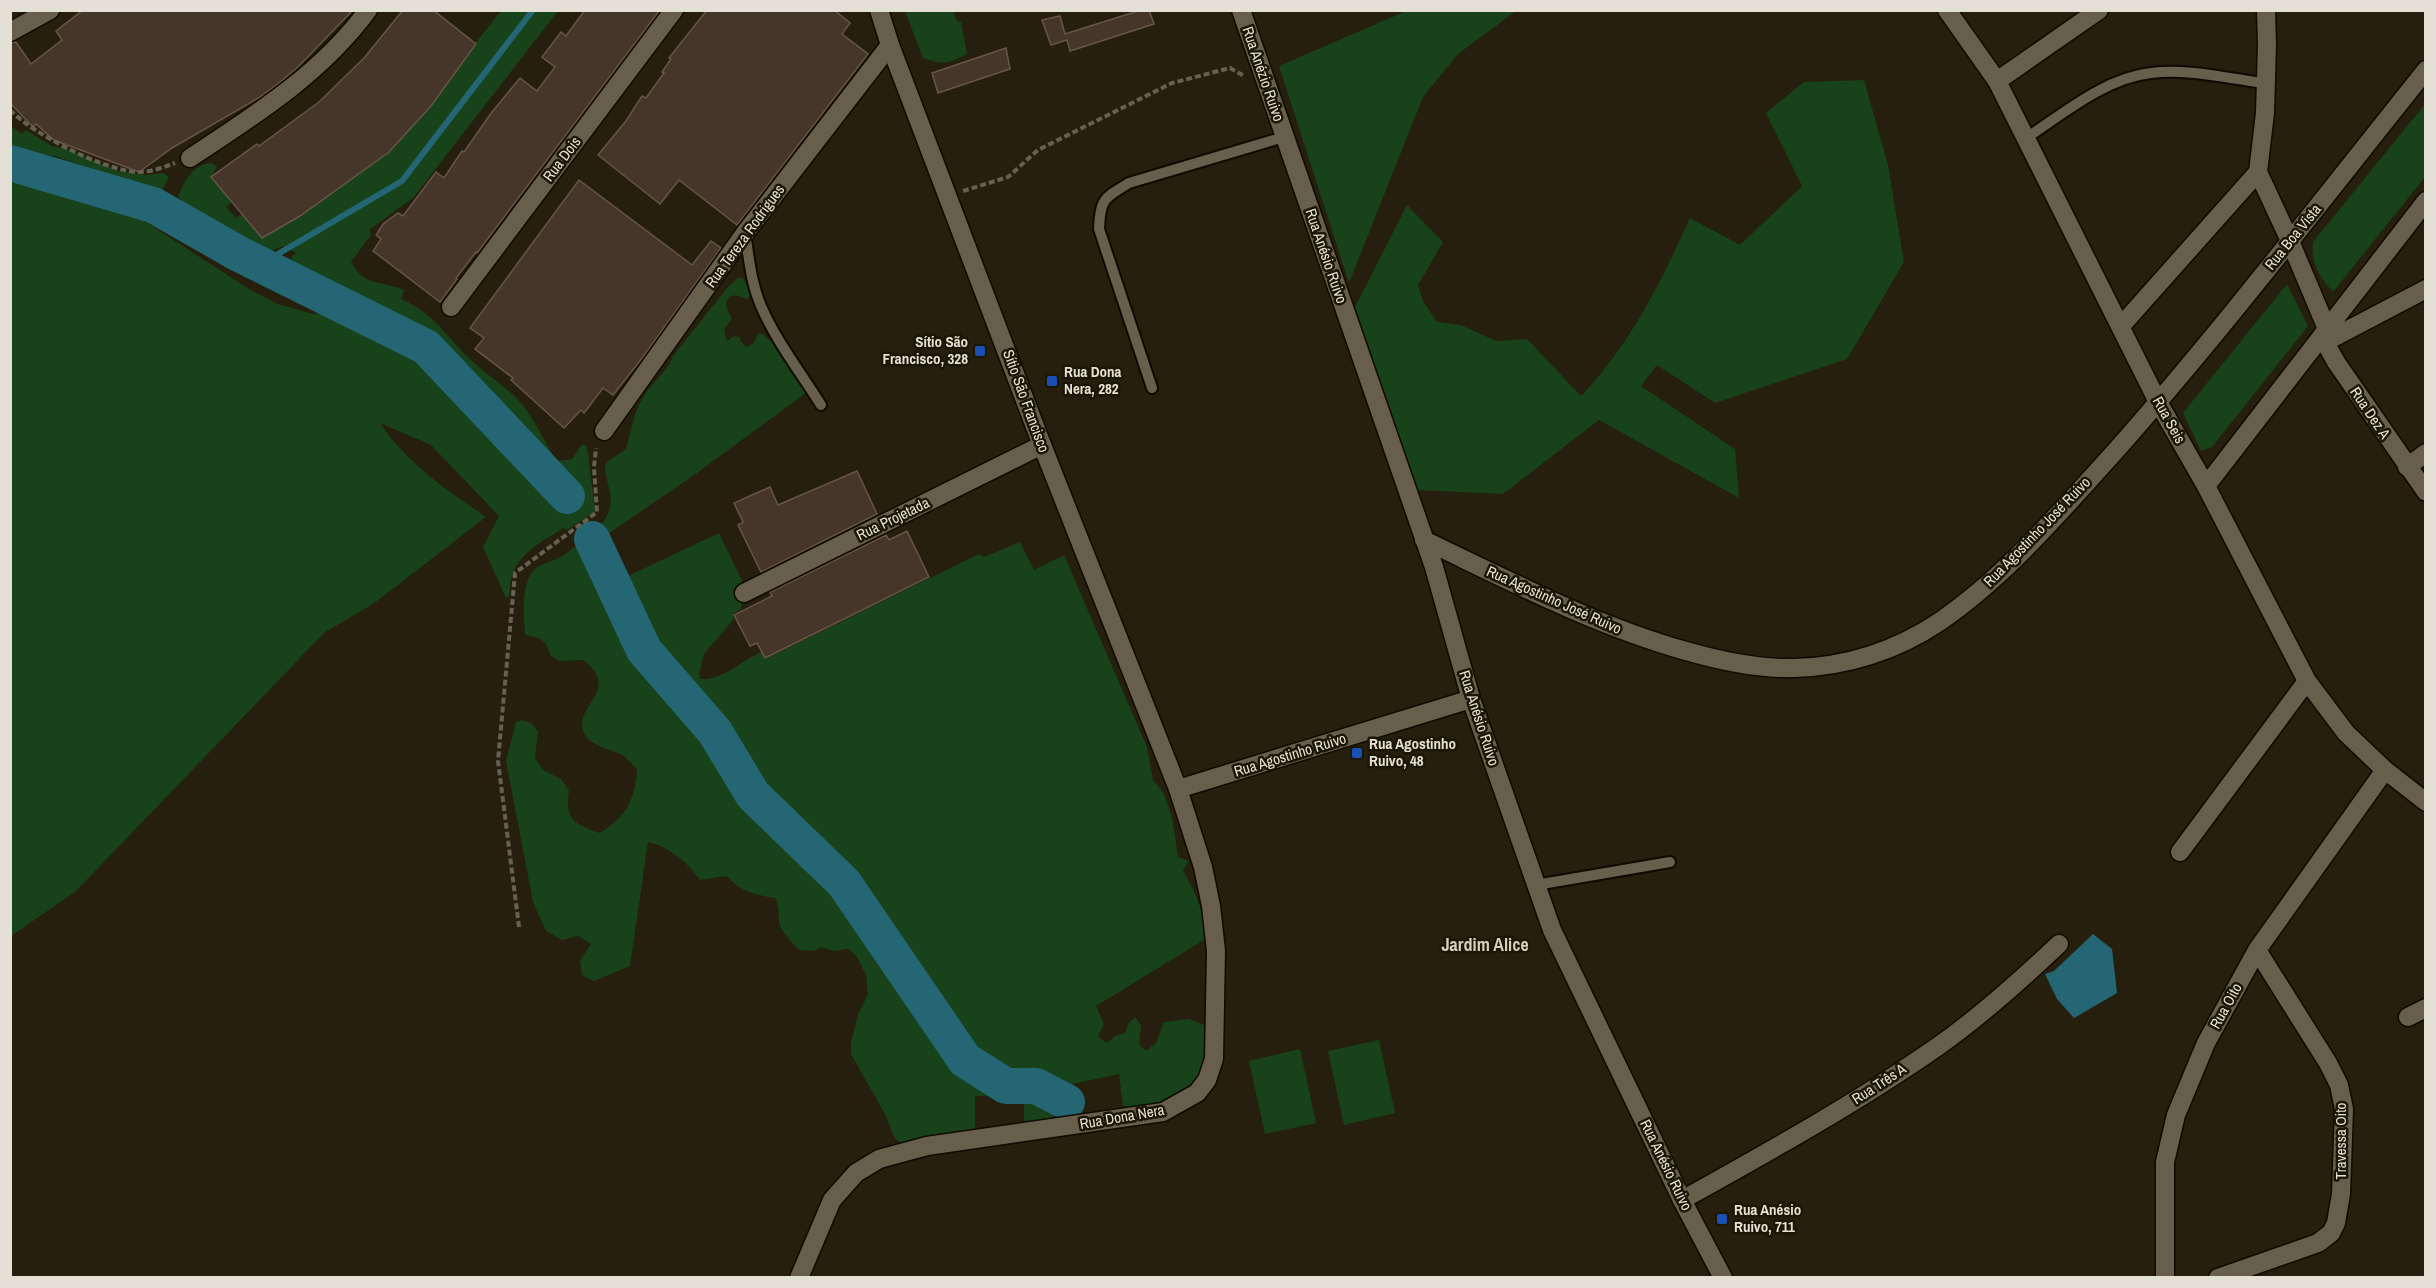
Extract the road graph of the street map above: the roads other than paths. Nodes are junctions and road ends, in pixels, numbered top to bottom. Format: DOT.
graph roads {
  1 [pos="50,10"];
  2 [pos="368,10"];
  3 [pos="674,10"];
  4 [pos="879,10"];
  5 [pos="1241,10"];
  6 [pos="1947,10"];
  7 [pos="2099,10"];
  8 [pos="2266,10"];
  9 [pos="10,32"];
  10 [pos="890,45"];
  11 [pos="2426,70"];
  12 [pos="1997,81"];
  13 [pos="2265,83"];
  14 [pos="1284,137"];
  15 [pos="2026,138"];
  16 [pos="190,158"];
  17 [pos="2258,172"];
  18 [pos="2426,201"];
  19 [pos="745,233"];
  20 [pos="2290,240"];
  21 [pos="2426,289"];
  22 [pos="451,307"];
  23 [pos="2121,326"];
  24 [pos="2326,335"];
  25 [pos="1152,388"];
  26 [pos="2158,402"];
  27 [pos="821,405"];
  28 [pos="604,431"];
  29 [pos="1042,445"];
  30 [pos="2426,453"];
  31 [pos="2406,467"];
  32 [pos="2206,486"];
  33 [pos="2426,492"];
  34 [pos="1425,540"];
  35 [pos="744,593"];
  36 [pos="2307,681"];
  37 [pos="1471,699"];
  38 [pos="2385,770"];
  39 [pos="1178,789"];
  40 [pos="2426,802"];
  41 [pos="2181,852"];
  42 [pos="1670,862"];
  43 [pos="1536,885"];
  44 [pos="2059,944"];
  45 [pos="2257,950"];
  46 [pos="2426,1008"];
  47 [pos="2408,1017"];
  48 [pos="1682,1200"];
  49 [pos="799,1278"];
  50 [pos="1723,1278"];
  51 [pos="2164,1278"];
  52 [pos="2218,1278"];
  1 -- 9 [label="street"];
  2 -- 16 [label="street"];
  3 -- 22 [label="street, Rua Dois"];
  4 -- 10 [label="street, Sítio São Francisco"];
  5 -- 14 [label="street, Rua Anézio Ruivo"];
  6 -- 12 [label="street, Rua Seis"];
  7 -- 12 [label="street"];
  8 -- 13 [label="street"];
  10 -- 19 [label="street, Rua Tereza Rodrigues"];
  10 -- 29 [label="street, Sítio São Francisco"];
  11 -- 20 [label="street, Rua Boa Vista"];
  12 -- 15 [label="street, Rua Seis"];
  13 -- 15 [label="lane"];
  13 -- 17 [label="street"];
  14 -- 25 [label="lane"];
  14 -- 34 [label="street, Rua Anésio Ruivo"];
  15 -- 23 [label="street, Rua Seis"];
  17 -- 20 [label="street, Rua Dez A"];
  17 -- 23 [label="street"];
  18 -- 24 [label="street"];
  19 -- 27 [label="lane"];
  19 -- 28 [label="street, Rua Tereza Rodrigues"];
  20 -- 24 [label="street, Rua Dez A"];
  20 -- 26 [label="street, Rua Boa Vista"];
  21 -- 24 [label="street"];
  23 -- 26 [label="street, Rua Seis"];
  24 -- 31 [label="street, Rua Dez A"];
  24 -- 32 [label="street"];
  26 -- 32 [label="street, Rua Seis"];
  26 -- 34 [label="street, Rua Agostinho José Ruivo"];
  29 -- 35 [label="street, Rua Projetada"];
  29 -- 39 [label="street, Sítio São Francisco"];
  30 -- 31 [label="street"];
  31 -- 33 [label="street, Rua Dez A"];
  32 -- 36 [label="street, Rua Seis"];
  34 -- 37 [label="street, Rua Anésio Ruivo"];
  36 -- 38 [label="street, Rua Seis"];
  36 -- 41 [label="street"];
  37 -- 39 [label="street, Rua Agostinho Ruivo"];
  37 -- 43 [label="street, Rua Anésio Ruivo"];
  38 -- 40 [label="street, Rua Seis"];
  38 -- 45 [label="street, Rua Oito"];
  39 -- 49 [label="street, Rua Dona Nera"];
  42 -- 43 [label="lane"];
  43 -- 48 [label="street, Rua Anésio Ruivo"];
  44 -- 48 [label="street, Rua Três A"];
  45 -- 51 [label="street, Rua Oito"];
  45 -- 52 [label="street, Travessa Oito"];
  46 -- 47 [label="street"];
  48 -- 50 [label="street, Rua Anésio Ruivo"];
}
